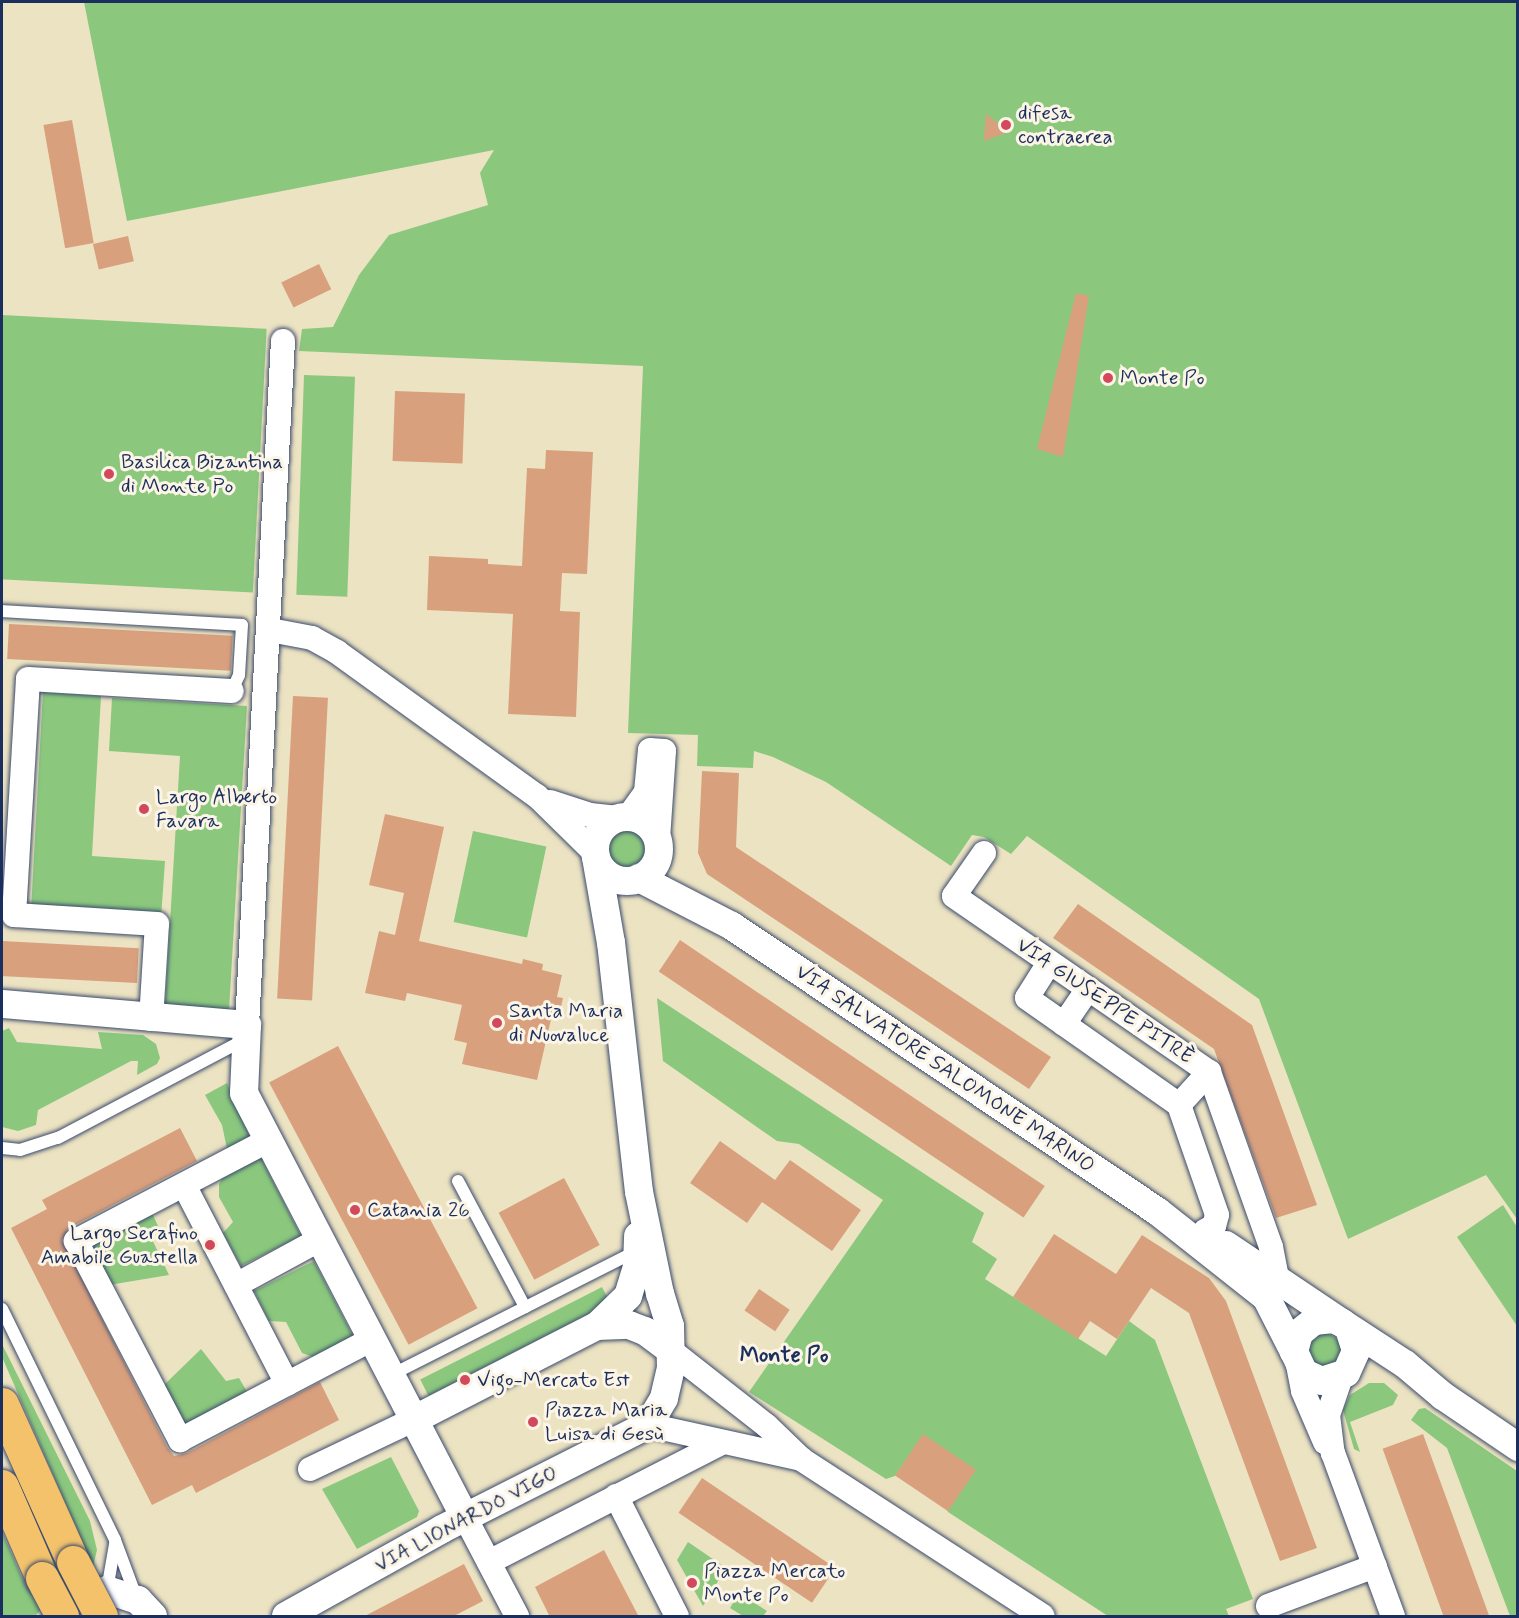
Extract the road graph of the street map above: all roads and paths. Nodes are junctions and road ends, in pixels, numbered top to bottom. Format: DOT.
graph roads {
  1 [pos="284,341"];
  2 [pos="2,611"];
  3 [pos="270,630"];
  4 [pos="232,691"];
  5 [pos="537,796"];
  6 [pos="623,817"];
  7 [pos="658,843"];
  8 [pos="984,853"];
  9 [pos="596,855"];
  10 [pos="637,879"];
  11 [pos="732,926"];
  12 [pos="611,943"];
  13 [pos="1049,963"];
  14 [pos="1088,990"];
  15 [pos="2,1004"];
  16 [pos="151,1019"];
  17 [pos="1064,1024"];
  18 [pos="246,1033"];
  19 [pos="1209,1072"];
  20 [pos="1179,1105"];
  21 [pos="267,1141"];
  22 [pos="1234,1143"];
  23 [pos="2,1148"];
  24 [pos="1197,1156"];
  25 [pos="458,1180"];
  26 [pos="184,1185"];
  27 [pos="639,1192"];
  28 [pos="1157,1211"];
  29 [pos="1205,1231"];
  30 [pos="320,1240"];
  31 [pos="638,1250"];
  32 [pos="1277,1278"];
  33 [pos="236,1285"];
  34 [pos="525,1307"];
  35 [pos="2,1309"];
  36 [pos="597,1326"];
  37 [pos="1345,1326"];
  38 [pos="372,1339"];
  39 [pos="670,1350"];
  40 [pos="1296,1358"];
  41 [pos="391,1375"];
  42 [pos="1343,1375"];
  43 [pos="287,1384"];
  44 [pos="1443,1396"];
  45 [pos="2,1404"];
  46 [pos="415,1419"];
  47 [pos="648,1425"];
  48 [pos="723,1442"];
  49 [pos="1518,1448"];
  50 [pos="1333,1453"];
  51 [pos="801,1459"];
  52 [pos="310,1469"];
  53 [pos="2,1486"];
  54 [pos="616,1496"];
  55 [pos="465,1517"];
  56 [pos="115,1540"];
  57 [pos="489,1562"];
  58 [pos="1375,1566"];
  59 [pos="104,1603"];
  60 [pos="1268,1606"];
  61 [pos="150,1612"];
  62 [pos="61,1617"];
  63 [pos="286,1617"];
  64 [pos="517,1617"];
  65 [pos="677,1617"];
  66 [pos="1043,1617"];
  67 [pos="1393,1617"];
  1 -- 3 [label="street"];
  2 -- 4 [label="lane"];
  3 -- 5 [label="street"];
  3 -- 18 [label="street"];
  4 -- 16 [label="street"];
  5 -- 6 [label="street"];
  5 -- 9 [label="street"];
  6 -- 7 [label="street"];
  6 -- 7 [label="street"];
  6 -- 9 [label="street"];
  7 -- 10 [label="street"];
  7 -- 11 [label="street"];
  8 -- 13 [label="street, VIA GIUSEPPE PITRÈ"];
  9 -- 10 [label="street"];
  9 -- 12 [label="street"];
  10 -- 11 [label="street"];
  10 -- 12 [label="street"];
  11 -- 28 [label="street, VIA SALVATORE SALOMONE MARINO"];
  12 -- 27 [label="street"];
  13 -- 14 [label="street, VIA GIUSEPPE PITRÈ"];
  13 -- 17 [label="street"];
  14 -- 17 [label="street"];
  14 -- 19 [label="street, VIA GIUSEPPE PITRÈ"];
  15 -- 16 [label="street"];
  16 -- 18 [label="street"];
  17 -- 20 [label="street"];
  18 -- 21 [label="street"];
  18 -- 23 [label="lane"];
  19 -- 20 [label="street"];
  19 -- 22 [label="street, VIA GIUSEPPE PITRÈ"];
  20 -- 24 [label="street"];
  21 -- 26 [label="street"];
  21 -- 30 [label="street"];
  22 -- 24 [label="street"];
  22 -- 32 [label="street, VIA GIUSEPPE PITRÈ"];
  24 -- 29 [label="street"];
  25 -- 34 [label="lane"];
  26 -- 33 [label="street"];
  26 -- 43 [label="street"];
  27 -- 31 [label="street"];
  27 -- 39 [label="street"];
  28 -- 29 [label="street"];
  28 -- 40 [label="street"];
  29 -- 32 [label="street"];
  30 -- 33 [label="street"];
  30 -- 38 [label="street"];
  31 -- 34 [label="lane"];
  31 -- 36 [label="street"];
  32 -- 37 [label="street"];
  33 -- 43 [label="street"];
  34 -- 41 [label="lane"];
  35 -- 56 [label="lane"];
  36 -- 39 [label="street"];
  36 -- 46 [label="street"];
  37 -- 40 [label="street"];
  37 -- 42 [label="street"];
  37 -- 44 [label="street"];
  38 -- 41 [label="street"];
  38 -- 43 [label="street"];
  39 -- 47 [label="street"];
  39 -- 51 [label="street"];
  40 -- 42 [label="street"];
  40 -- 50 [label="street"];
  41 -- 46 [label="street"];
  42 -- 44 [label="street"];
  42 -- 50 [label="street"];
  44 -- 49 [label="street"];
  45 -- 59 [label="main road, bridge"];
  46 -- 52 [label="street"];
  46 -- 55 [label="street"];
  47 -- 48 [label="street"];
  47 -- 55 [label="street, VIA LIONARDO VIGO"];
  48 -- 51 [label="street"];
  48 -- 54 [label="street"];
  50 -- 58 [label="street"];
  51 -- 66 [label="street"];
  53 -- 62 [label="main road, bridge"];
  54 -- 57 [label="street"];
  54 -- 65 [label="street"];
  55 -- 57 [label="street"];
  55 -- 63 [label="street, VIA LIONARDO VIGO"];
  56 -- 59 [label="lane"];
  56 -- 61 [label="lane"];
  57 -- 64 [label="street"];
  58 -- 60 [label="street"];
  58 -- 67 [label="street"];
  59 -- 61 [label="street"];
  59 -- 62 [label="street"];
}
